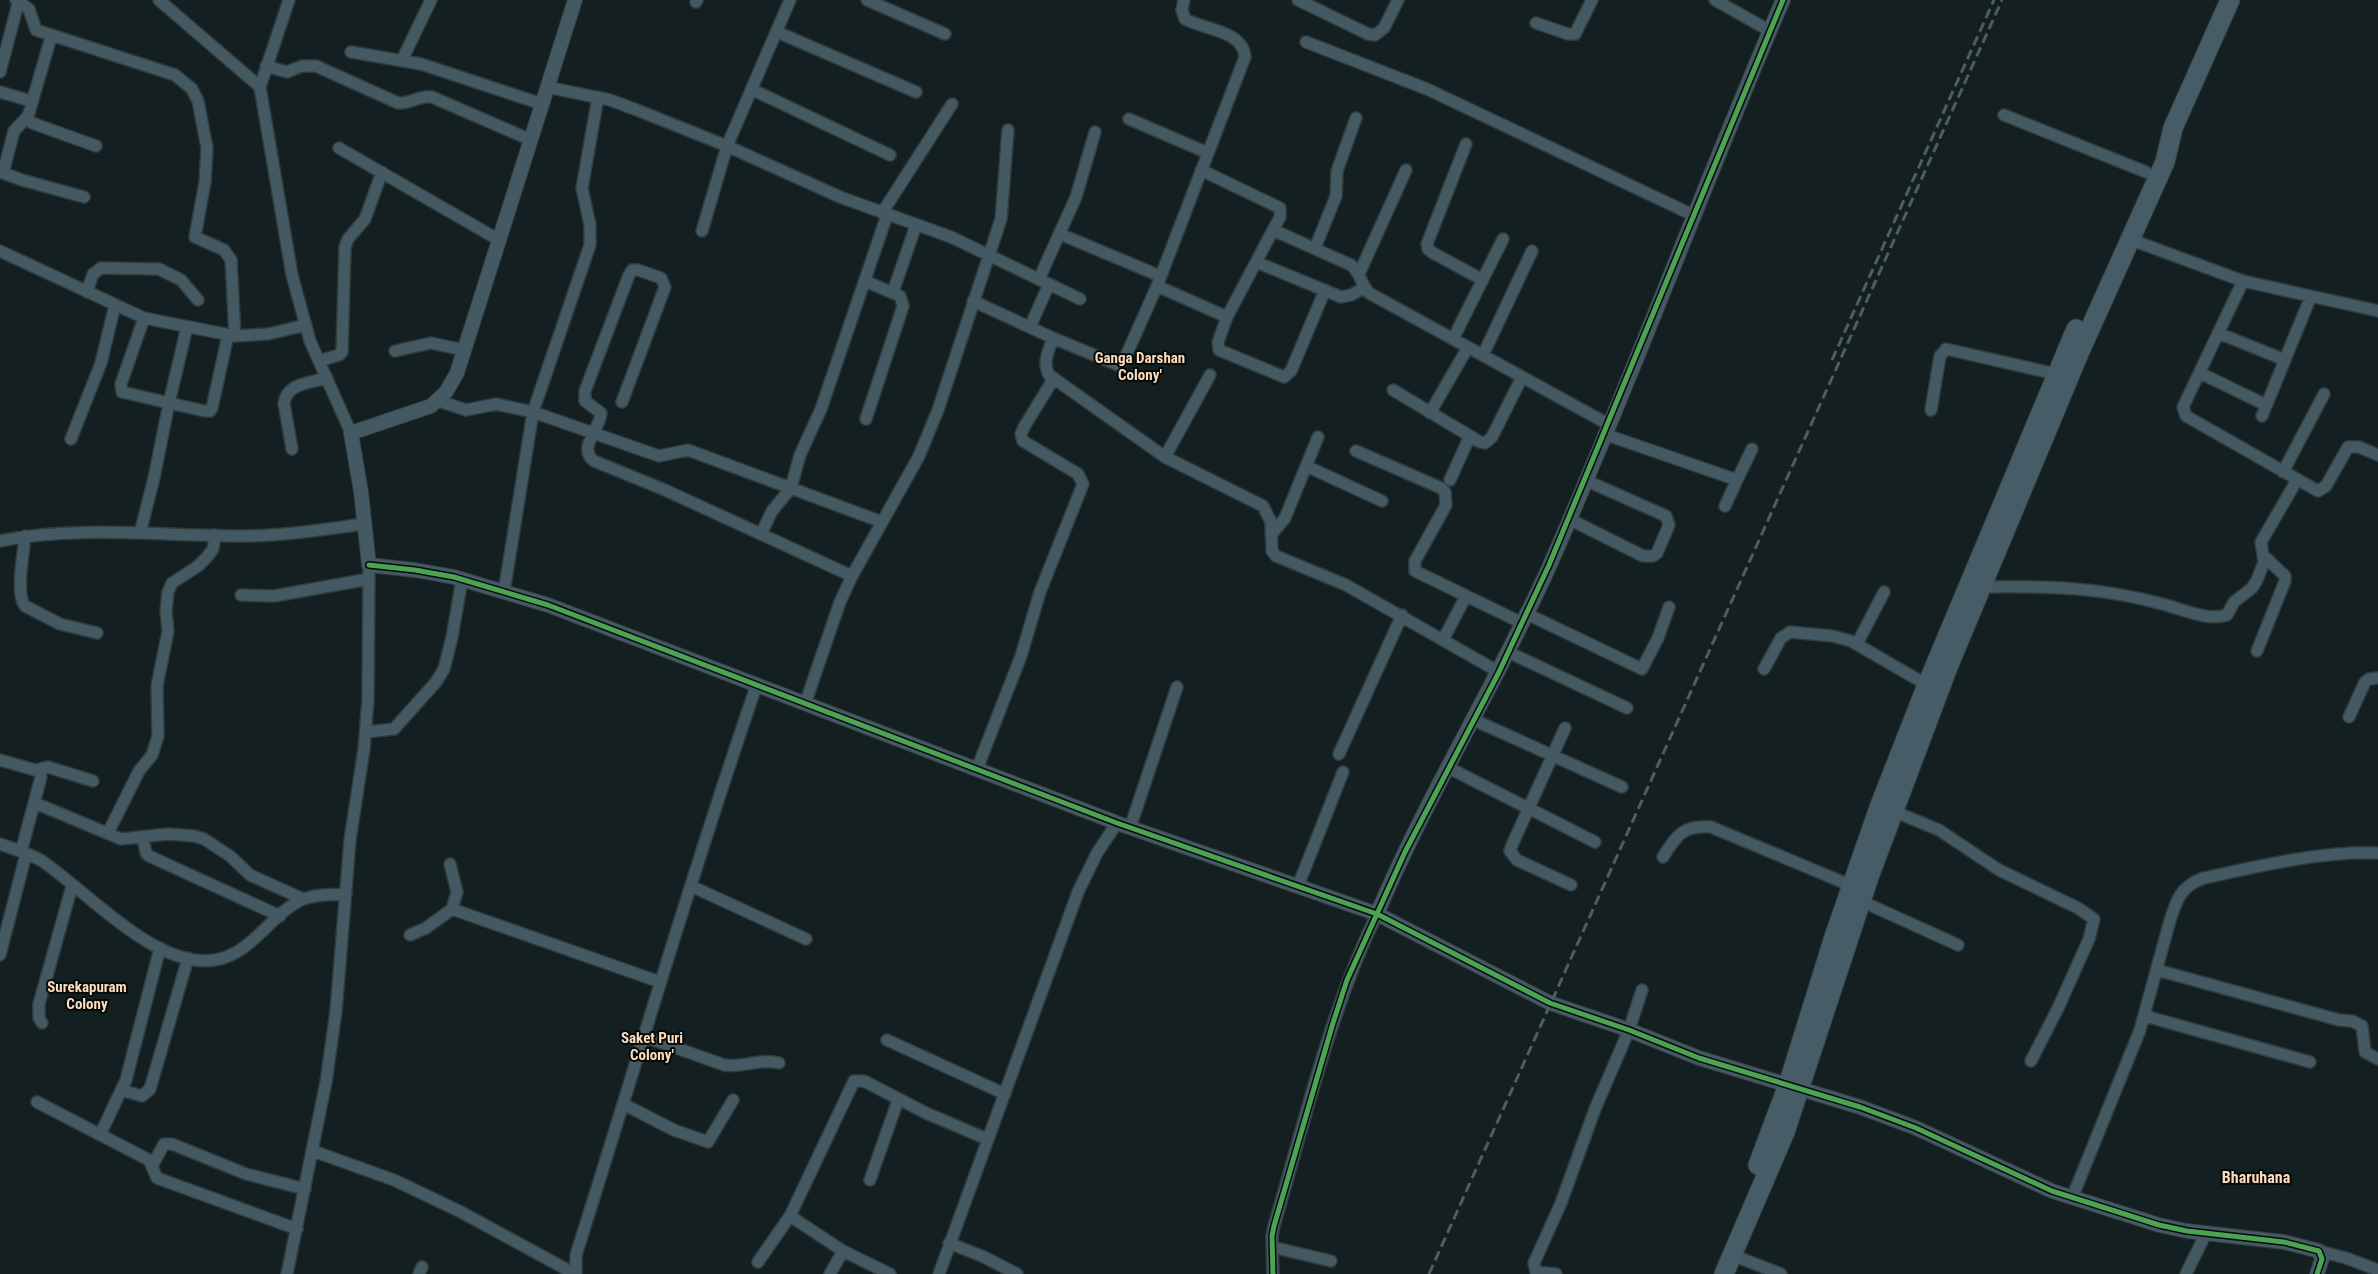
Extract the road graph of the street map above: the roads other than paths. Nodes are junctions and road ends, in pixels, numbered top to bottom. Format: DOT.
graph roads {
  1 [pos="18,0"];
  2 [pos="159,0"];
  3 [pos="289,0"];
  4 [pos="431,0"];
  5 [pos="575,0"];
  6 [pos="790,0"];
  7 [pos="867,0"];
  8 [pos="1184,0"];
  9 [pos="1298,0"];
  10 [pos="1398,0"];
  11 [pos="1592,0"];
  12 [pos="1714,0"];
  13 [pos="1783,0"];
  14 [pos="2230,0"];
  15 [pos="1536,23"];
  16 [pos="1770,31"];
  17 [pos="777,32"];
  18 [pos="945,34"];
  19 [pos="51,37"];
  20 [pos="1306,42"];
  21 [pos="351,52"];
  22 [pos="402,60"];
  23 [pos="266,66"];
  24 [pos="0,72"];
  25 [pos="260,87"];
  26 [pos="547,87"];
  27 [pos="753,90"];
  28 [pos="0,92"];
  29 [pos="916,92"];
  30 [pos="598,97"];
  31 [pos="32,101"];
  32 [pos="542,104"];
  33 [pos="952,104"];
  34 [pos="2004,115"];
  35 [pos="27,117"];
  36 [pos="1356,118"];
  37 [pos="1129,119"];
  38 [pos="2173,128"];
  39 [pos="1008,130"];
  40 [pos="1095,132"];
  41 [pos="531,140"];
  42 [pos="1466,144"];
  43 [pos="96,146"];
  44 [pos="727,146"];
  45 [pos="339,148"];
  46 [pos="1208,153"];
  47 [pos="890,155"];
  48 [pos="1201,170"];
  49 [pos="1406,170"];
  50 [pos="2,172"];
  51 [pos="382,172"];
  52 [pos="2146,172"];
  53 [pos="84,197"];
  54 [pos="884,214"];
  55 [pos="1695,216"];
  56 [pos="916,225"];
  57 [pos="1273,230"];
  58 [pos="702,231"];
  59 [pos="1060,234"];
  60 [pos="2129,239"];
  61 [pos="499,240"];
  62 [pos="1503,240"];
  63 [pos="1315,248"];
  64 [pos="0,251"];
  65 [pos="1532,251"];
  66 [pos="989,254"];
  67 [pos="1256,262"];
  68 [pos="1359,274"];
  69 [pos="1482,280"];
  70 [pos="865,281"];
  71 [pos="1044,281"];
  72 [pos="1159,281"];
  73 [pos="2243,281"];
  74 [pos="1364,288"];
  75 [pos="1325,290"];
  76 [pos="87,292"];
  77 [pos="893,292"];
  78 [pos="2311,296"];
  79 [pos="1080,299"];
  80 [pos="198,300"];
  81 [pos="973,301"];
  82 [pos="115,305"];
  83 [pos="2378,311"];
  84 [pos="1227,317"];
  85 [pos="144,318"];
  86 [pos="306,325"];
  87 [pos="187,327"];
  88 [pos="1030,327"];
  89 [pos="2218,333"];
  90 [pos="231,335"];
  91 [pos="1054,338"];
  92 [pos="1453,339"];
  93 [pos="1468,347"];
  94 [pos="464,350"];
  95 [pos="395,351"];
  96 [pos="1484,356"];
  97 [pos="2284,360"];
  98 [pos="319,362"];
  99 [pos="2200,373"];
  100 [pos="2056,374"];
  101 [pos="1210,375"];
  102 [pos="1522,377"];
  103 [pos="326,378"];
  104 [pos="1054,378"];
  105 [pos="1393,390"];
  106 [pos="2324,394"];
  107 [pos="439,400"];
  108 [pos="622,402"];
  109 [pos="169,403"];
  110 [pos="2266,405"];
  111 [pos="1931,410"];
  112 [pos="533,412"];
  113 [pos="1430,413"];
  114 [pos="2262,416"];
  115 [pos="866,419"];
  116 [pos="1606,429"];
  117 [pos="351,433"];
  118 [pos="594,434"];
  119 [pos="1470,436"];
  120 [pos="1318,437"];
  121 [pos="71,439"];
  122 [pos="1752,448"];
  123 [pos="292,449"];
  124 [pos="1356,451"];
  125 [pos="2378,456"];
  126 [pos="1165,457"];
  127 [pos="1306,466"];
  128 [pos="2283,472"];
  129 [pos="1450,480"];
  130 [pos="1585,480"];
  131 [pos="1737,480"];
  132 [pos="2297,480"];
  133 [pos="791,488"];
  134 [pos="1382,500"];
  135 [pos="1726,506"];
  136 [pos="1568,519"];
  137 [pos="882,522"];
  138 [pos="365,524"];
  139 [pos="140,533"];
  140 [pos="762,534"];
  141 [pos="215,535"];
  142 [pos="1271,535"];
  143 [pos="25,536"];
  144 [pos="0,541"];
  145 [pos="2264,555"];
  146 [pos="369,572"];
  147 [pos="852,576"];
  148 [pos="462,580"];
  149 [pos="1983,587"];
  150 [pos="504,592"];
  151 [pos="1884,592"];
  152 [pos="241,595"];
  153 [pos="1466,596"];
  154 [pos="1669,607"];
  155 [pos="1402,615"];
  156 [pos="1525,619"];
  157 [pos="97,633"];
  158 [pos="1443,640"];
  159 [pos="1857,644"];
  160 [pos="2257,651"];
  161 [pos="1508,652"];
  162 [pos="1764,668"];
  163 [pos="1499,672"];
  164 [pos="2378,678"];
  165 [pos="757,684"];
  166 [pos="1927,685"];
  167 [pos="1177,688"];
  168 [pos="805,704"];
  169 [pos="1627,708"];
  170 [pos="2349,717"];
  171 [pos="1474,720"];
  172 [pos="1565,728"];
  173 [pos="366,732"];
  174 [pos="1339,754"];
  175 [pos="1553,756"];
  176 [pos="0,760"];
  177 [pos="1449,768"];
  178 [pos="977,769"];
  179 [pos="35,770"];
  180 [pos="1343,772"];
  181 [pos="93,781"];
  182 [pos="1622,788"];
  183 [pos="35,802"];
  184 [pos="1528,808"];
  185 [pos="1893,811"];
  186 [pos="1124,826"];
  187 [pos="108,833"];
  188 [pos="143,838"];
  189 [pos="1595,842"];
  190 [pos="0,844"];
  191 [pos="23,853"];
  192 [pos="2378,854"];
  193 [pos="1663,857"];
  194 [pos="450,864"];
  195 [pos="1571,885"];
  196 [pos="72,886"];
  197 [pos="691,886"];
  198 [pos="1298,886"];
  199 [pos="346,894"];
  200 [pos="1857,894"];
  201 [pos="303,899"];
  202 [pos="452,909"];
  203 [pos="1377,914"];
  204 [pos="280,916"];
  205 [pos="410,935"];
  206 [pos="806,939"];
  207 [pos="1958,945"];
  208 [pos="160,948"];
  209 [pos="0,955"];
  210 [pos="188,958"];
  211 [pos="2157,970"];
  212 [pos="660,982"];
  213 [pos="1642,990"];
  214 [pos="2145,1016"];
  215 [pos="42,1023"];
  216 [pos="1629,1030"];
  217 [pos="644,1036"];
  218 [pos="887,1040"];
  219 [pos="2378,1059"];
  220 [pos="2031,1060"];
  221 [pos="2310,1062"];
  222 [pos="779,1063"];
  223 [pos="1794,1086"];
  224 [pos="121,1090"];
  225 [pos="1005,1094"];
  226 [pos="734,1100"];
  227 [pos="898,1100"];
  228 [pos="37,1102"];
  229 [pos="623,1104"];
  230 [pos="100,1135"];
  231 [pos="987,1139"];
  232 [pos="313,1151"];
  233 [pos="152,1166"];
  234 [pos="870,1180"];
  235 [pos="305,1189"];
  236 [pos="2072,1198"];
  237 [pos="790,1216"];
  238 [pos="297,1229"];
  239 [pos="2206,1233"];
  240 [pos="949,1243"];
  241 [pos="1272,1247"];
  242 [pos="843,1251"];
  243 [pos="2319,1251"];
  244 [pos="1732,1256"];
  245 [pos="1330,1261"];
  246 [pos="758,1262"];
  247 [pos="2378,1270"];
  248 [pos="287,1274"];
  249 [pos="575,1274"];
  250 [pos="830,1274"];
  251 [pos="890,1274"];
  252 [pos="939,1274"];
  253 [pos="1017,1274"];
  254 [pos="1273,1274"];
  255 [pos="1556,1274"];
  256 [pos="1711,1274"];
  257 [pos="1724,1274"];
  258 [pos="1781,1274"];
  259 [pos="2186,1274"];
  260 [pos="2317,1274"];
  1 -- 19 [label="street"];
  1 -- 24 [label="street"];
  2 -- 25 [label="street"];
  3 -- 23 [label="street"];
  4 -- 22 [label="street"];
  5 -- 26 [label="street"];
  6 -- 17 [label="street"];
  7 -- 18 [label="street"];
  8 -- 46 [label="street"];
  9 -- 10 [label="street"];
  11 -- 15 [label="street"];
  12 -- 16 [label="street"];
  13 -- 16 [label="street"];
  14 -- 38 [label="highway"];
  16 -- 55 [label="street"];
  17 -- 27 [label="street"];
  17 -- 29 [label="street"];
  19 -- 31 [label="street"];
  19 -- 90 [label="street"];
  20 -- 55 [label="street"];
  21 -- 22 [label="street"];
  22 -- 32 [label="street"];
  23 -- 25 [label="street"];
  23 -- 41 [label="street"];
  25 -- 86 [label="street"];
  26 -- 30 [label="street"];
  26 -- 32 [label="street"];
  27 -- 44 [label="street"];
  27 -- 47 [label="street"];
  28 -- 31 [label="street"];
  30 -- 44 [label="street"];
  30 -- 112 [label="street"];
  31 -- 35 [label="street"];
  32 -- 41 [label="street"];
  33 -- 54 [label="street"];
  34 -- 52 [label="street"];
  35 -- 43 [label="street"];
  35 -- 50 [label="street"];
  36 -- 63 [label="street"];
  37 -- 46 [label="street"];
  38 -- 52 [label="highway"];
  38 -- 60 [label="highway"];
  39 -- 66 [label="street"];
  40 -- 59 [label="street"];
  41 -- 61 [label="street"];
  42 -- 69 [label="street"];
  44 -- 54 [label="street"];
  44 -- 58 [label="street"];
  45 -- 51 [label="street"];
  46 -- 48 [label="street"];
  48 -- 57 [label="street"];
  48 -- 72 [label="street"];
  49 -- 68 [label="street"];
  50 -- 53 [label="street"];
  51 -- 61 [label="street"];
  51 -- 98 [label="street"];
  52 -- 100 [label="highway"];
  54 -- 56 [label="street"];
  54 -- 70 [label="street"];
  55 -- 116 [label="street"];
  56 -- 66 [label="street"];
  56 -- 77 [label="street"];
  57 -- 63 [label="street"];
  57 -- 67 [label="street"];
  59 -- 71 [label="street"];
  59 -- 72 [label="street"];
  60 -- 73 [label="street"];
  60 -- 149 [label="highway"];
  61 -- 94 [label="street"];
  62 -- 69 [label="street"];
  63 -- 68 [label="street"];
  64 -- 76 [label="street"];
  65 -- 96 [label="street"];
  66 -- 71 [label="street"];
  66 -- 81 [label="street"];
  67 -- 75 [label="street"];
  67 -- 84 [label="street"];
  68 -- 74 [label="street"];
  69 -- 92 [label="street"];
  70 -- 77 [label="street"];
  70 -- 133 [label="street"];
  71 -- 79 [label="street"];
  71 -- 88 [label="street"];
  72 -- 84 [label="street"];
  72 -- 91 [label="street"];
  73 -- 78 [label="street"];
  73 -- 89 [label="street"];
  74 -- 75 [label="street"];
  74 -- 92 [label="street"];
  75 -- 84 [label="street"];
  76 -- 80 [label="street"];
  76 -- 82 [label="street"];
  77 -- 115 [label="street"];
  78 -- 83 [label="street"];
  78 -- 97 [label="street"];
  81 -- 88 [label="street"];
  81 -- 137 [label="street"];
  82 -- 85 [label="street"];
  82 -- 121 [label="street"];
  85 -- 87 [label="street"];
  85 -- 109 [label="street"];
  86 -- 90 [label="street"];
  86 -- 98 [label="street"];
  87 -- 90 [label="street"];
  87 -- 109 [label="street"];
  88 -- 91 [label="street"];
  89 -- 97 [label="street"];
  89 -- 99 [label="street"];
  90 -- 109 [label="street"];
  91 -- 104 [label="street"];
  92 -- 93 [label="street"];
  93 -- 96 [label="street"];
  93 -- 113 [label="street"];
  94 -- 95 [label="street"];
  94 -- 107 [label="street"];
  96 -- 102 [label="street"];
  97 -- 110 [label="street"];
  98 -- 103 [label="street"];
  99 -- 110 [label="street"];
  99 -- 128 [label="street"];
  100 -- 111 [label="street"];
  100 -- 166 [label="highway"];
  101 -- 126 [label="street"];
  102 -- 116 [label="street"];
  102 -- 119 [label="street"];
  103 -- 117 [label="street"];
  103 -- 123 [label="street"];
  104 -- 126 [label="street"];
  104 -- 178 [label="street"];
  105 -- 113 [label="street"];
  106 -- 128 [label="street"];
  107 -- 112 [label="street"];
  107 -- 117 [label="street"];
  108 -- 118 [label="street"];
  109 -- 139 [label="street"];
  110 -- 114 [label="street"];
  112 -- 118 [label="street"];
  112 -- 150 [label="street"];
  113 -- 119 [label="street"];
  116 -- 130 [label="street"];
  116 -- 131 [label="street"];
  117 -- 138 [label="street"];
  118 -- 133 [label="street"];
  118 -- 140 [label="street"];
  119 -- 129 [label="street"];
  120 -- 127 [label="street"];
  122 -- 131 [label="street"];
  124 -- 153 [label="street"];
  125 -- 132 [label="street"];
  126 -- 142 [label="street"];
  127 -- 134 [label="street"];
  127 -- 142 [label="street"];
  128 -- 132 [label="street"];
  130 -- 136 [label="street"];
  130 -- 136 [label="street"];
  131 -- 135 [label="street"];
  132 -- 145 [label="street"];
  133 -- 137 [label="street"];
  133 -- 140 [label="street"];
  136 -- 156 [label="street"];
  137 -- 147 [label="street"];
  138 -- 141 [label="street"];
  138 -- 146 [label="street"];
  139 -- 141 [label="street"];
  139 -- 143 [label="street"];
  140 -- 147 [label="street"];
  141 -- 187 [label="street"];
  142 -- 155 [label="street"];
  143 -- 144 [label="street"];
  143 -- 157 [label="street"];
  145 -- 149 [label="street"];
  145 -- 160 [label="street"];
  146 -- 148 [label="street"];
  146 -- 152 [label="street"];
  146 -- 173 [label="street"];
  147 -- 168 [label="street"];
  148 -- 150 [label="street"];
  148 -- 173 [label="street"];
  149 -- 185 [label="highway"];
  150 -- 165 [label="street"];
  151 -- 159 [label="street"];
  153 -- 156 [label="street"];
  153 -- 158 [label="street"];
  154 -- 156 [label="street"];
  155 -- 158 [label="street"];
  155 -- 174 [label="street"];
  156 -- 161 [label="street"];
  158 -- 163 [label="street"];
  159 -- 162 [label="street"];
  159 -- 166 [label="street"];
  161 -- 163 [label="street"];
  161 -- 169 [label="street"];
  163 -- 171 [label="street"];
  164 -- 170 [label="street"];
  165 -- 168 [label="street"];
  165 -- 197 [label="street"];
  166 -- 200 [label="highway"];
  167 -- 186 [label="street"];
  168 -- 178 [label="street"];
  171 -- 175 [label="street"];
  171 -- 177 [label="street"];
  172 -- 175 [label="street"];
  173 -- 199 [label="street"];
  175 -- 182 [label="street"];
  175 -- 184 [label="street"];
  176 -- 179 [label="street"];
  177 -- 184 [label="street"];
  177 -- 203 [label="street"];
  178 -- 186 [label="street"];
  179 -- 181 [label="street"];
  179 -- 183 [label="street"];
  180 -- 198 [label="street"];
  183 -- 187 [label="street"];
  183 -- 191 [label="street"];
  184 -- 189 [label="street"];
  184 -- 195 [label="street"];
  185 -- 200 [label="highway"];
  185 -- 220 [label="street"];
  186 -- 198 [label="street"];
  186 -- 225 [label="street"];
  187 -- 188 [label="street"];
  188 -- 201 [label="street"];
  188 -- 204 [label="street"];
  190 -- 191 [label="street"];
  191 -- 196 [label="street"];
  191 -- 209 [label="street"];
  192 -- 211 [label="street"];
  193 -- 200 [label="street"];
  194 -- 202 [label="street"];
  196 -- 208 [label="street"];
  196 -- 215 [label="street"];
  197 -- 206 [label="street"];
  197 -- 212 [label="street"];
  198 -- 203 [label="street"];
  199 -- 201 [label="street"];
  199 -- 232 [label="street"];
  200 -- 207 [label="street"];
  200 -- 223 [label="highway"];
  201 -- 204 [label="street"];
  202 -- 205 [label="street"];
  202 -- 212 [label="street"];
  203 -- 216 [label="street"];
  203 -- 241 [label="street"];
  204 -- 210 [label="street"];
  208 -- 210 [label="street"];
  208 -- 224 [label="street"];
  210 -- 224 [label="street"];
  211 -- 214 [label="street"];
  211 -- 219 [label="street"];
  212 -- 217 [label="street"];
  213 -- 216 [label="street"];
  214 -- 221 [label="street"];
  214 -- 236 [label="street"];
  216 -- 223 [label="street"];
  216 -- 255 [label="street"];
  217 -- 222 [label="street"];
  217 -- 229 [label="street"];
  218 -- 225 [label="street"];
  223 -- 236 [label="street"];
  223 -- 244 [label="highway"];
  223 -- 256 [label="highway"];
  224 -- 230 [label="street"];
  225 -- 231 [label="street"];
  226 -- 229 [label="street"];
  227 -- 231 [label="street"];
  227 -- 234 [label="street"];
  227 -- 237 [label="street"];
  228 -- 230 [label="street"];
  229 -- 249 [label="street"];
  230 -- 233 [label="street"];
  231 -- 240 [label="street"];
  232 -- 235 [label="street"];
  232 -- 249 [label="street"];
  233 -- 235 [label="street"];
  233 -- 238 [label="street"];
  235 -- 238 [label="street"];
  236 -- 239 [label="street"];
  237 -- 242 [label="street"];
  237 -- 246 [label="street"];
  238 -- 248 [label="street"];
  239 -- 243 [label="street"];
  239 -- 259 [label="street"];
  240 -- 252 [label="street"];
  240 -- 253 [label="street"];
  241 -- 245 [label="street"];
  241 -- 254 [label="street"];
  242 -- 250 [label="street"];
  242 -- 251 [label="street"];
  243 -- 247 [label="street"];
  243 -- 260 [label="street"];
  244 -- 257 [label="highway"];
  244 -- 258 [label="street"];
}
